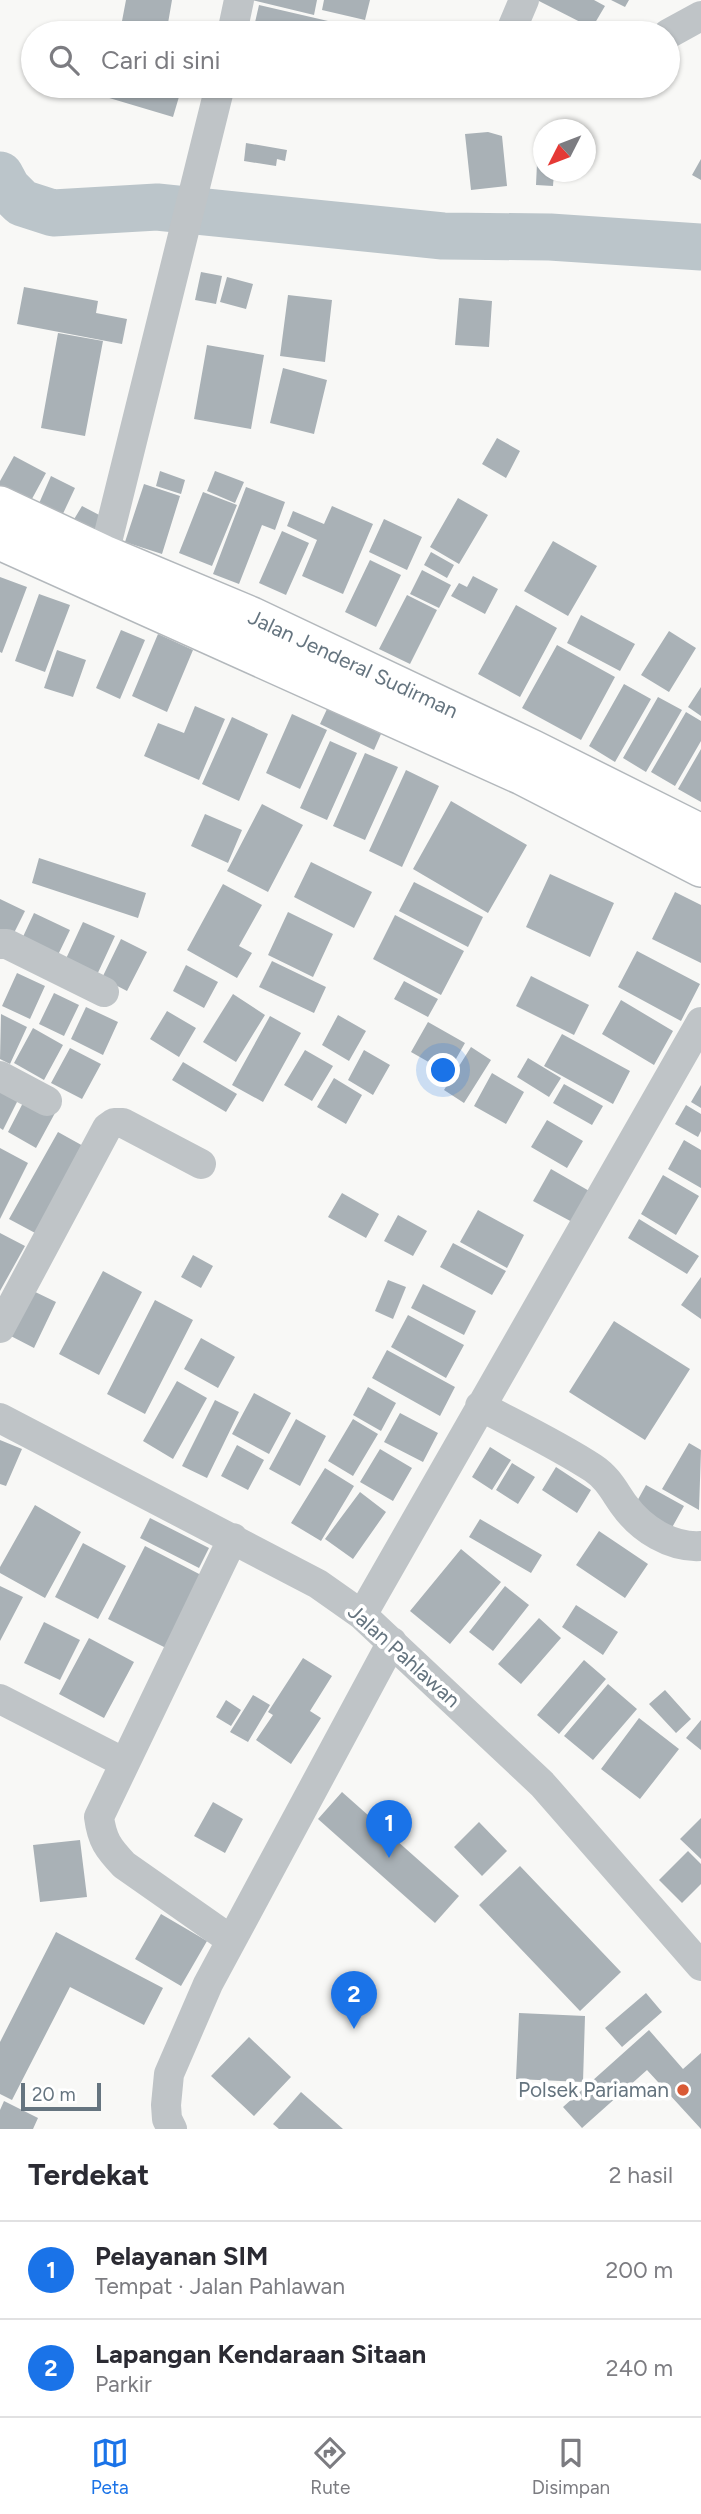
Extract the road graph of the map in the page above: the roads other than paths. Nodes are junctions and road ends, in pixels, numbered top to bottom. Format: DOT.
graph roads {
  1 [pos="239,0"];
  2 [pos="524,0"];
  3 [pos="701,16"];
  4 [pos="235,21"];
  5 [pos="515,21"];
  6 [pos="680,27"];
  7 [pos="217,98"];
  8 [pos="0,505"];
  9 [pos="0,541"];
  10 [pos="104,554"];
  11 [pos="528,762"];
  12 [pos="701,833"];
  13 [pos="701,868"];
  14 [pos="0,944"];
  15 [pos="104,992"];
  16 [pos="701,1022"];
  17 [pos="0,1076"];
  18 [pos="47,1101"];
  19 [pos="201,1164"];
  20 [pos="0,1328"];
  21 [pos="480,1406"];
  22 [pos="0,1418"];
  23 [pos="233,1538"];
  24 [pos="701,1546"];
  25 [pos="362,1615"];
  26 [pos="392,1642"];
  27 [pos="0,1699"];
  28 [pos="125,1763"];
  29 [pos="231,1940"];
  30 [pos="701,1966"];
  31 [pos="172,2129"];
  1 -- 4 [label="street"];
  2 -- 5 [label="street"];
  3 -- 6 [label="street"];
  7 -- 10 [label="street"];
  8 -- 10 [label="main road, Jalan Jenderal Sudirman"];
  9 -- 11 [label="main road, Jalan Jenderal Sudirman"];
  10 -- 11 [label="main road, Jalan Jenderal Sudirman"];
  11 -- 12 [label="main road, Jalan Jenderal Sudirman"];
  11 -- 13 [label="main road, Jalan Jenderal Sudirman"];
  14 -- 15 [label="street"];
  16 -- 21 [label="street"];
  17 -- 18 [label="street"];
  19 -- 20 [label="street"];
  21 -- 24 [label="street"];
  21 -- 25 [label="street"];
  22 -- 23 [label="street, Jalan Pahlawan"];
  23 -- 25 [label="street, Jalan Pahlawan"];
  23 -- 28 [label="street"];
  25 -- 26 [label="street, Jalan Pahlawan"];
  26 -- 29 [label="street"];
  26 -- 30 [label="street, Jalan Pahlawan"];
  27 -- 28 [label="street"];
  28 -- 29 [label="street"];
  29 -- 31 [label="street"];
}
